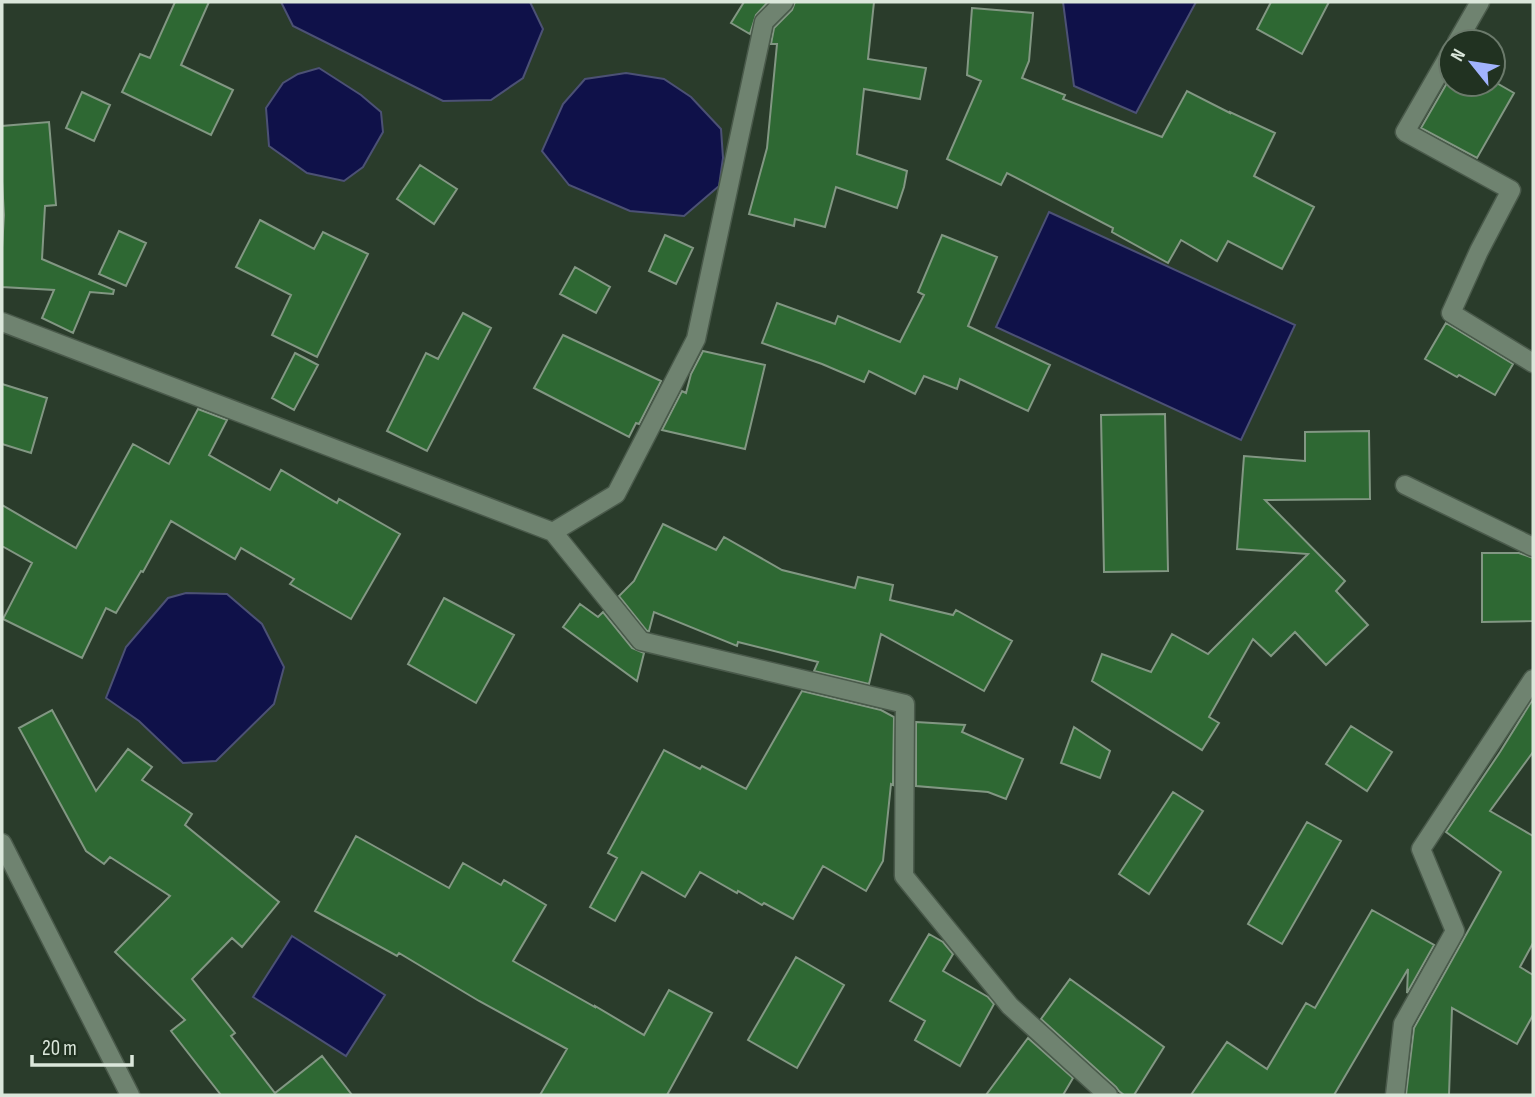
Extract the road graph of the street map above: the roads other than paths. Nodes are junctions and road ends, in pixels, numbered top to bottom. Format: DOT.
graph roads {
  1 [pos="784,2"];
  2 [pos="1480,2"];
  3 [pos="1465,28"];
  4 [pos="1437,76"];
  5 [pos="2,322"];
  6 [pos="1533,363"];
  7 [pos="1405,485"];
  8 [pos="553,532"];
  9 [pos="1533,547"];
  10 [pos="1533,679"];
  11 [pos="3,850"];
  12 [pos="130,1095"];
  13 [pos="1108,1095"];
  14 [pos="1395,1095"];
  1 -- 8 [label="street"];
  2 -- 3 [label="street"];
  4 -- 6 [label="street"];
  5 -- 8 [label="street"];
  7 -- 9 [label="street"];
  8 -- 13 [label="street"];
  10 -- 14 [label="street"];
  11 -- 12 [label="street"];
}
